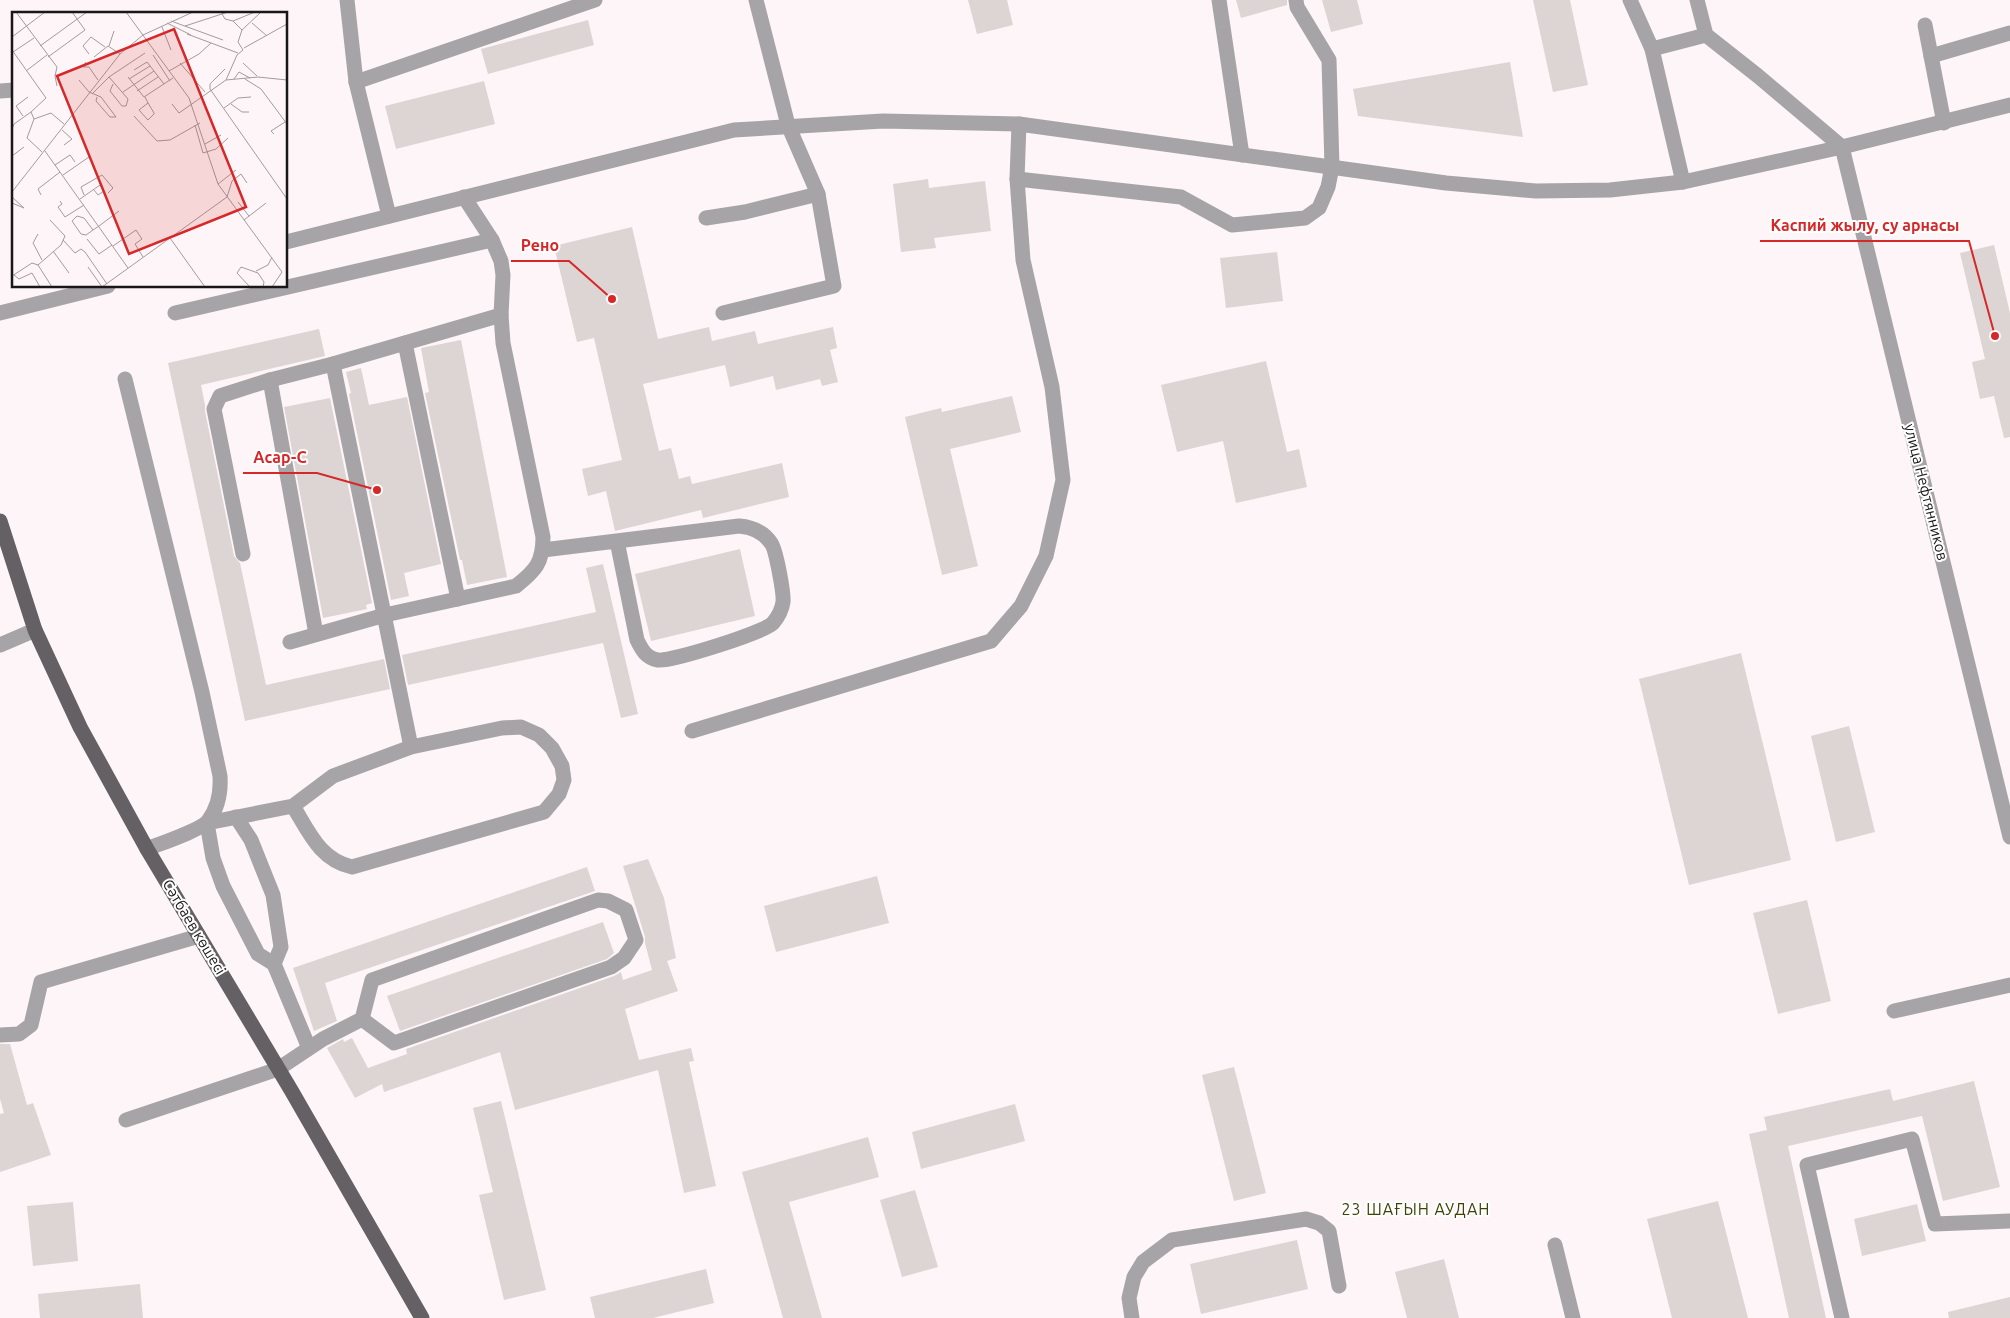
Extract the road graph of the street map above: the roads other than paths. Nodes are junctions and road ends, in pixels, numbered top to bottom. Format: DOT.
graph roads {
  1 [pos="347,0"];
  2 [pos="595,0"];
  3 [pos="756,0"];
  4 [pos="1219,0"];
  5 [pos="1296,0"];
  6 [pos="1630,0"];
  7 [pos="1697,0"];
  8 [pos="1926,25"];
  9 [pos="2010,33"];
  10 [pos="1706,35"];
  11 [pos="1652,49"];
  12 [pos="1931,56"];
  13 [pos="356,82"];
  14 [pos="2010,105"];
  15 [pos="1944,123"];
  16 [pos="1018,124"];
  17 [pos="788,125"];
  18 [pos="1842,147"];
  19 [pos="1242,155"];
  20 [pos="1332,167"];
  21 [pos="1017,179"];
  22 [pos="1683,182"];
  23 [pos="818,194"];
  24 [pos="464,197"];
  25 [pos="389,216"];
  26 [pos="706,218"];
  27 [pos="492,240"];
  28 [pos="288,241"];
  29 [pos="100,288"];
  30 [pos="286,288"];
  31 [pos="288,288"];
  32 [pos="0,313"];
  33 [pos="723,313"];
  34 [pos="175,314"];
  35 [pos="501,315"];
  36 [pos="405,343"];
  37 [pos="333,364"];
  38 [pos="125,379"];
  39 [pos="270,380"];
  40 [pos="0,520"];
  41 [pos="617,541"];
  42 [pos="543,550"];
  43 [pos="243,554"];
  44 [pos="458,599"];
  45 [pos="385,615"];
  46 [pos="35,630"];
  47 [pos="316,634"];
  48 [pos="290,642"];
  49 [pos="0,645"];
  50 [pos="692,731"];
  51 [pos="411,747"];
  52 [pos="293,806"];
  53 [pos="236,817"];
  54 [pos="207,823"];
  55 [pos="2010,836"];
  56 [pos="147,849"];
  57 [pos="199,936"];
  58 [pos="274,964"];
  59 [pos="2010,985"];
  60 [pos="1894,1011"];
  61 [pos="362,1019"];
  62 [pos="0,1036"];
  63 [pos="309,1048"];
  64 [pos="278,1069"];
  65 [pos="126,1120"];
  66 [pos="2010,1221"];
  67 [pos="1555,1245"];
  68 [pos="1339,1286"];
  69 [pos="422,1318"];
  70 [pos="1132,1318"];
  71 [pos="1573,1318"];
  72 [pos="1842,1318"];
  1 -- 13 [label="street"];
  2 -- 13 [label="street"];
  3 -- 17 [label="street"];
  4 -- 19 [label="street"];
  5 -- 20 [label="street"];
  6 -- 11 [label="street"];
  7 -- 10 [label="street"];
  8 -- 12 [label="street"];
  9 -- 12 [label="street"];
  10 -- 11 [label="street"];
  10 -- 18 [label="street"];
  11 -- 22 [label="street"];
  12 -- 15 [label="street"];
  13 -- 25 [label="street"];
  14 -- 15 [label="street"];
  15 -- 18 [label="street"];
  16 -- 17 [label="street"];
  16 -- 19 [label="street"];
  16 -- 21 [label="street"];
  17 -- 23 [label="street"];
  17 -- 24 [label="street"];
  18 -- 22 [label="street"];
  18 -- 55 [label="street, улица Нефтянников"];
  19 -- 20 [label="street"];
  20 -- 21 [label="street"];
  20 -- 22 [label="street"];
  21 -- 50 [label="street"];
  23 -- 26 [label="street"];
  23 -- 33 [label="street"];
  24 -- 25 [label="street"];
  24 -- 27 [label="street"];
  25 -- 28 [label="street"];
  27 -- 31 [label="street"];
  27 -- 35 [label="street"];
  29 -- 32 [label="street"];
  30 -- 34 [label="street"];
  35 -- 36 [label="street"];
  35 -- 42 [label="street"];
  36 -- 37 [label="street"];
  36 -- 44 [label="street"];
  37 -- 39 [label="street"];
  37 -- 45 [label="street"];
  38 -- 54 [label="street"];
  39 -- 43 [label="street"];
  39 -- 47 [label="street"];
  40 -- 46 [label="main road, Сәтбаев көшесі"];
  41 -- 41 [label="street"];
  41 -- 42 [label="street"];
  42 -- 44 [label="street"];
  44 -- 45 [label="street"];
  45 -- 47 [label="street"];
  45 -- 51 [label="street"];
  46 -- 49 [label="street"];
  46 -- 56 [label="main road, Сәтбаев көшесі"];
  47 -- 48 [label="street"];
  51 -- 52 [label="street"];
  51 -- 52 [label="street"];
  52 -- 53 [label="street"];
  53 -- 54 [label="street"];
  53 -- 58 [label="street"];
  54 -- 56 [label="street"];
  54 -- 58 [label="street"];
  56 -- 57 [label="main road, Сәтбаев көшесі"];
  57 -- 62 [label="street"];
  57 -- 64 [label="main road, Сәтбаев көшесі"];
  58 -- 63 [label="street"];
  59 -- 60 [label="street"];
  61 -- 61 [label="street"];
  61 -- 63 [label="street"];
  63 -- 64 [label="street"];
  64 -- 65 [label="street"];
  64 -- 69 [label="main road, Сәтбаев көшесі"];
  66 -- 72 [label="street"];
  67 -- 71 [label="street"];
  68 -- 70 [label="street"];
}
